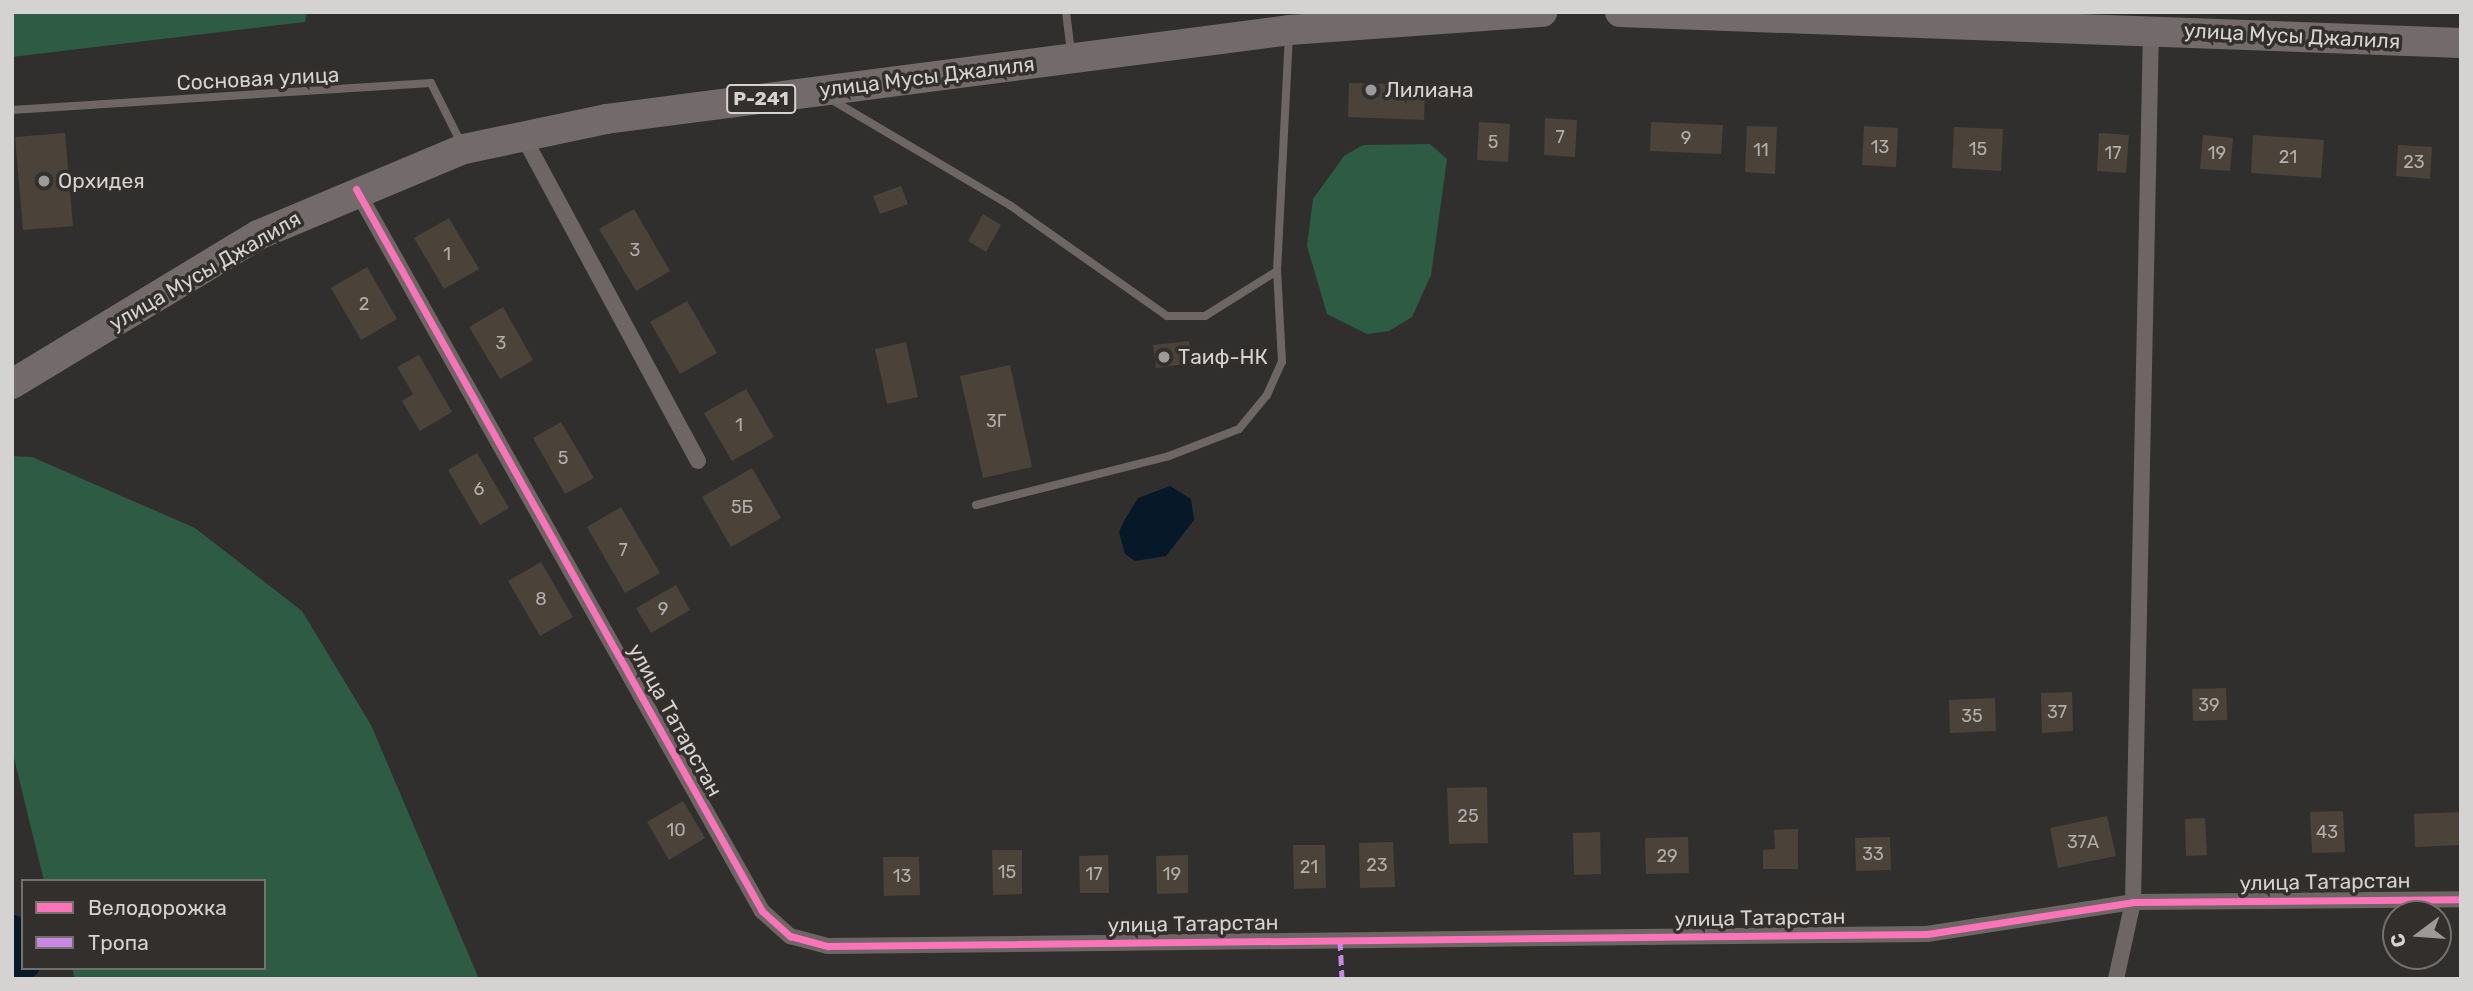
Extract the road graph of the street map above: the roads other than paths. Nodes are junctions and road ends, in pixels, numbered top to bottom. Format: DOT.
graph roads {
  1 [pos="1066,12"];
  2 [pos="1542,12"];
  3 [pos="1620,12"];
  4 [pos="2151,25"];
  5 [pos="1289,30"];
  6 [pos="2461,43"];
  7 [pos="1071,58"];
  8 [pos="818,91"];
  9 [pos="12,110"];
  10 [pos="523,136"];
  11 [pos="464,149"];
  12 [pos="356,189"];
  13 [pos="1277,271"];
  14 [pos="23,378"];
  15 [pos="698,461"];
  16 [pos="976,505"];
  17 [pos="2461,899"];
  18 [pos="2133,902"];
  19 [pos="2116,979"];
  1 -- 7 [label="lane"];
  2 -- 5 [label="highway, улица Мусы Джалиля / Р-241"];
  3 -- 4 [label="highway, улица Мусы Джалиля"];
  4 -- 6 [label="highway, улица Мусы Джалиля"];
  4 -- 18 [label="street"];
  5 -- 7 [label="highway, улица Мусы Джалиля / Р-241"];
  5 -- 13 [label="lane"];
  7 -- 8 [label="highway, улица Мусы Джалиля / Р-241"];
  8 -- 10 [label="highway, улица Мусы Джалиля / Р-241"];
  8 -- 13 [label="lane"];
  9 -- 11 [label="lane, Сосновая улица"];
  10 -- 11 [label="highway, улица Мусы Джалиля / Р-241"];
  10 -- 15 [label="street"];
  11 -- 12 [label="highway, улица Мусы Джалиля / Р-241"];
  12 -- 14 [label="highway, улица Мусы Джалиля / Р-241"];
  12 -- 18 [label="street, улица Татарстан"];
  13 -- 16 [label="lane"];
  17 -- 18 [label="street, улица Татарстан"];
  18 -- 19 [label="street"];
}
